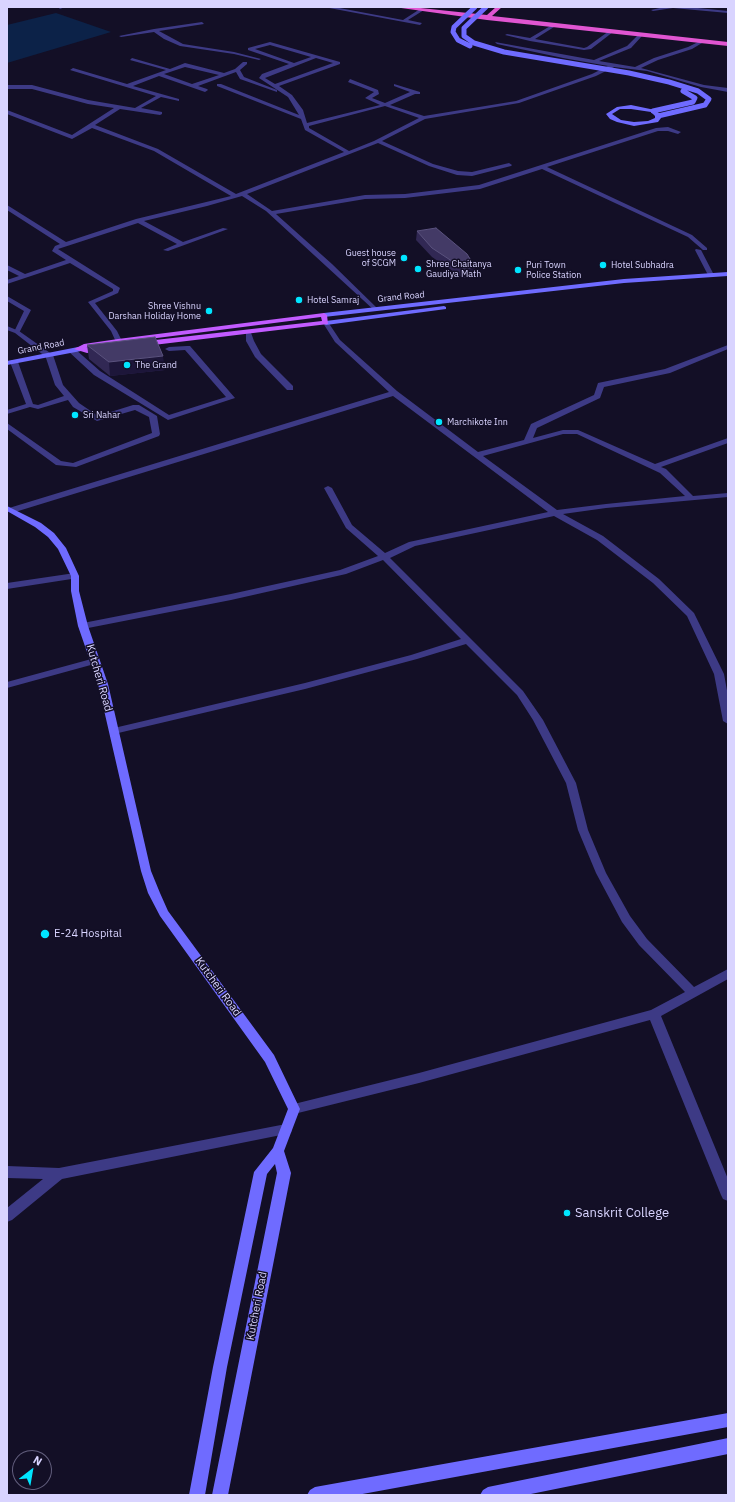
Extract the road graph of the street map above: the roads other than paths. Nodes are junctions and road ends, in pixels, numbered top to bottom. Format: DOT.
graph roads {
  1 [pos="326,7"];
  2 [pos="397,7"];
  3 [pos="461,7"];
  4 [pos="475,7"];
  5 [pos="486,7"];
  6 [pos="499,7"];
  7 [pos="684,8"];
  8 [pos="422,10"];
  9 [pos="653,10"];
  10 [pos="728,12"];
  11 [pos="453,14"];
  12 [pos="487,18"];
  13 [pos="404,21"];
  14 [pos="202,23"];
  15 [pos="420,24"];
  16 [pos="552,26"];
  17 [pos="154,30"];
  18 [pos="611,32"];
  19 [pos="507,35"];
  20 [pos="121,36"];
  21 [pos="640,36"];
  22 [pos="532,39"];
  23 [pos="700,42"];
  24 [pos="497,43"];
  25 [pos="728,44"];
  26 [pos="516,47"];
  27 [pos="316,56"];
  28 [pos="132,59"];
  29 [pos="265,62"];
  30 [pos="596,62"];
  31 [pos="245,63"];
  32 [pos="293,64"];
  33 [pos="613,65"];
  34 [pos="277,66"];
  35 [pos="284,68"];
  36 [pos="636,68"];
  37 [pos="73,70"];
  38 [pos="170,70"];
  39 [pos="237,70"];
  40 [pos="157,74"];
  41 [pos="223,74"];
  42 [pos="350,81"];
  43 [pos="220,85"];
  44 [pos="396,85"];
  45 [pos="127,86"];
  46 [pos="192,86"];
  47 [pos="275,86"];
  48 [pos="9,89"];
  49 [pos="205,90"];
  50 [pos="728,90"];
  51 [pos="414,92"];
  52 [pos="285,93"];
  53 [pos="421,94"];
  54 [pos="161,95"];
  55 [pos="177,100"];
  56 [pos="385,105"];
  57 [pos="119,107"];
  58 [pos="136,109"];
  59 [pos="653,111"];
  60 [pos="7,112"];
  61 [pos="160,113"];
  62 [pos="658,116"];
  63 [pos="302,118"];
  64 [pos="424,118"];
  65 [pos="305,125"];
  66 [pos="92,126"];
  67 [pos="678,132"];
  68 [pos="378,141"];
  69 [pos="347,152"];
  70 [pos="509,165"];
  71 [pos="543,167"];
  72 [pos="239,194"];
  73 [pos="7,207"];
  74 [pos="16,213"];
  75 [pos="271,213"];
  76 [pos="7,215"];
  77 [pos="138,220"];
  78 [pos="225,228"];
  79 [pos="64,244"];
  80 [pos="182,244"];
  81 [pos="166,250"];
  82 [pos="73,260"];
  83 [pos="7,267"];
  84 [pos="728,274"];
  85 [pos="711,275"];
  86 [pos="24,276"];
  87 [pos="728,279"];
  88 [pos="7,282"];
  89 [pos="7,298"];
  90 [pos="375,309"];
  91 [pos="325,319"];
  92 [pos="7,328"];
  93 [pos="248,331"];
  94 [pos="16,332"];
  95 [pos="118,341"];
  96 [pos="728,347"];
  97 [pos="170,349"];
  98 [pos="75,350"];
  99 [pos="49,355"];
  100 [pos="10,362"];
  101 [pos="290,388"];
  102 [pos="394,393"];
  103 [pos="69,397"];
  104 [pos="30,404"];
  105 [pos="7,412"];
  106 [pos="7,425"];
  107 [pos="728,440"];
  108 [pos="528,441"];
  109 [pos="476,455"];
  110 [pos="655,467"];
  111 [pos="328,488"];
  112 [pos="728,495"];
  113 [pos="692,499"];
  114 [pos="9,509"];
  115 [pos="554,513"];
  116 [pos="384,557"];
  117 [pos="75,576"];
  118 [pos="8,583"];
  119 [pos="83,626"];
  120 [pos="468,640"];
  121 [pos="95,661"];
  122 [pos="7,685"];
  123 [pos="728,721"];
  124 [pos="114,731"];
  125 [pos="728,974"];
  126 [pos="694,993"];
  127 [pos="654,1014"];
  128 [pos="294,1109"];
  129 [pos="286,1130"];
  130 [pos="278,1151"];
  131 [pos="7,1172"];
  132 [pos="59,1174"];
  133 [pos="728,1196"];
  134 [pos="7,1216"];
  135 [pos="728,1420"];
  136 [pos="728,1446"];
  137 [pos="508,1493"];
  138 [pos="197,1495"];
  139 [pos="220,1495"];
  140 [pos="314,1495"];
  141 [pos="488,1495"];
  1 -- 13 [label="street"];
  2 -- 8 [label="highway"];
  3 -- 11 [label="highway"];
  4 -- 59 [label="main road, bridge"];
  5 -- 62 [label="main road, bridge"];
  6 -- 12 [label="highway"];
  7 -- 9 [label="street"];
  7 -- 10 [label="street"];
  8 -- 11 [label="highway"];
  8 -- 13 [label="street"];
  11 -- 12 [label="highway"];
  12 -- 16 [label="highway"];
  13 -- 15 [label="street"];
  14 -- 17 [label="street"];
  16 -- 18 [label="highway"];
  16 -- 22 [label="street"];
  17 -- 20 [label="street"];
  17 -- 29 [label="street"];
  18 -- 21 [label="highway"];
  18 -- 22 [label="street"];
  19 -- 22 [label="street"];
  21 -- 23 [label="highway"];
  21 -- 30 [label="street"];
  22 -- 26 [label="street"];
  23 -- 25 [label="highway"];
  23 -- 36 [label="street"];
  24 -- 26 [label="street"];
  26 -- 30 [label="street"];
  27 -- 32 [label="street"];
  27 -- 32 [label="street"];
  27 -- 47 [label="street"];
  28 -- 38 [label="street"];
  30 -- 33 [label="street"];
  31 -- 39 [label="street"];
  32 -- 35 [label="street"];
  33 -- 36 [label="street"];
  33 -- 64 [label="street"];
  34 -- 35 [label="street"];
  35 -- 47 [label="street"];
  36 -- 50 [label="street"];
  37 -- 45 [label="street"];
  38 -- 40 [label="street"];
  38 -- 41 [label="street"];
  39 -- 41 [label="street"];
  39 -- 52 [label="street"];
  40 -- 45 [label="street"];
  40 -- 46 [label="street"];
  41 -- 46 [label="street"];
  42 -- 56 [label="street"];
  43 -- 63 [label="street"];
  44 -- 51 [label="street"];
  45 -- 54 [label="street"];
  46 -- 49 [label="street"];
  47 -- 52 [label="street"];
  48 -- 57 [label="street"];
  51 -- 53 [label="street"];
  51 -- 56 [label="street"];
  52 -- 63 [label="street"];
  54 -- 55 [label="street"];
  54 -- 58 [label="street"];
  56 -- 64 [label="street"];
  56 -- 65 [label="street"];
  57 -- 58 [label="street"];
  57 -- 66 [label="street"];
  58 -- 61 [label="street"];
  59 -- 62 [label="main road, bridge"];
  59 -- 62 [label="main road"];
  60 -- 66 [label="street"];
  63 -- 65 [label="street"];
  64 -- 68 [label="street"];
  65 -- 69 [label="street"];
  66 -- 72 [label="street"];
  67 -- 71 [label="street"];
  68 -- 69 [label="street"];
  68 -- 70 [label="street"];
  69 -- 72 [label="street"];
  71 -- 75 [label="street"];
  71 -- 85 [label="street"];
  72 -- 75 [label="street"];
  72 -- 77 [label="street"];
  73 -- 74 [label="street"];
  74 -- 76 [label="street"];
  74 -- 79 [label="street"];
  75 -- 90 [label="street"];
  77 -- 79 [label="street"];
  77 -- 80 [label="street"];
  78 -- 80 [label="street"];
  79 -- 82 [label="street"];
  80 -- 81 [label="street"];
  82 -- 86 [label="street"];
  82 -- 95 [label="street"];
  83 -- 86 [label="street"];
  84 -- 85 [label="main road, Grand Road"];
  85 -- 90 [label="main road, Grand Road"];
  86 -- 88 [label="street"];
  87 -- 91 [label="main road, Grand Road"];
  89 -- 94 [label="street"];
  90 -- 91 [label="main road, Grand Road"];
  91 -- 93 [label="main road, Grand Road"];
  91 -- 95 [label="main road, Grand Road"];
  91 -- 102 [label="street"];
  92 -- 94 [label="street"];
  93 -- 98 [label="main road, Grand Road"];
  93 -- 101 [label="street"];
  94 -- 99 [label="street"];
  95 -- 98 [label="main road, Grand Road"];
  96 -- 108 [label="street"];
  97 -- 98 [label="street"];
  98 -- 99 [label="main road, Grand Road"];
  99 -- 100 [label="main road, Grand Road"];
  99 -- 103 [label="street"];
  100 -- 104 [label="street"];
  102 -- 109 [label="street"];
  102 -- 114 [label="street"];
  103 -- 104 [label="street"];
  103 -- 106 [label="street"];
  104 -- 105 [label="street"];
  107 -- 110 [label="street"];
  108 -- 109 [label="street"];
  108 -- 110 [label="street"];
  109 -- 115 [label="street"];
  110 -- 113 [label="street"];
  111 -- 116 [label="street"];
  112 -- 113 [label="street"];
  113 -- 115 [label="street"];
  114 -- 117 [label="main road, Kutcheri Road"];
  115 -- 116 [label="street"];
  115 -- 123 [label="street"];
  116 -- 119 [label="street"];
  116 -- 120 [label="street"];
  117 -- 118 [label="street"];
  117 -- 119 [label="main road, Kutcheri Road"];
  119 -- 121 [label="main road, Kutcheri Road"];
  120 -- 124 [label="street"];
  120 -- 126 [label="street"];
  121 -- 122 [label="street"];
  121 -- 124 [label="main road, Kutcheri Road"];
  124 -- 128 [label="main road, Kutcheri Road"];
  125 -- 126 [label="street"];
  126 -- 127 [label="street"];
  127 -- 128 [label="street"];
  127 -- 133 [label="street"];
  128 -- 129 [label="main road"];
  129 -- 130 [label="main road"];
  129 -- 132 [label="street"];
  130 -- 138 [label="main road"];
  130 -- 139 [label="main road, Kutcheri Road"];
  131 -- 132 [label="street"];
  132 -- 134 [label="street"];
  135 -- 140 [label="main road"];
  136 -- 137 [label="main road"];
  137 -- 141 [label="main road"];
}
